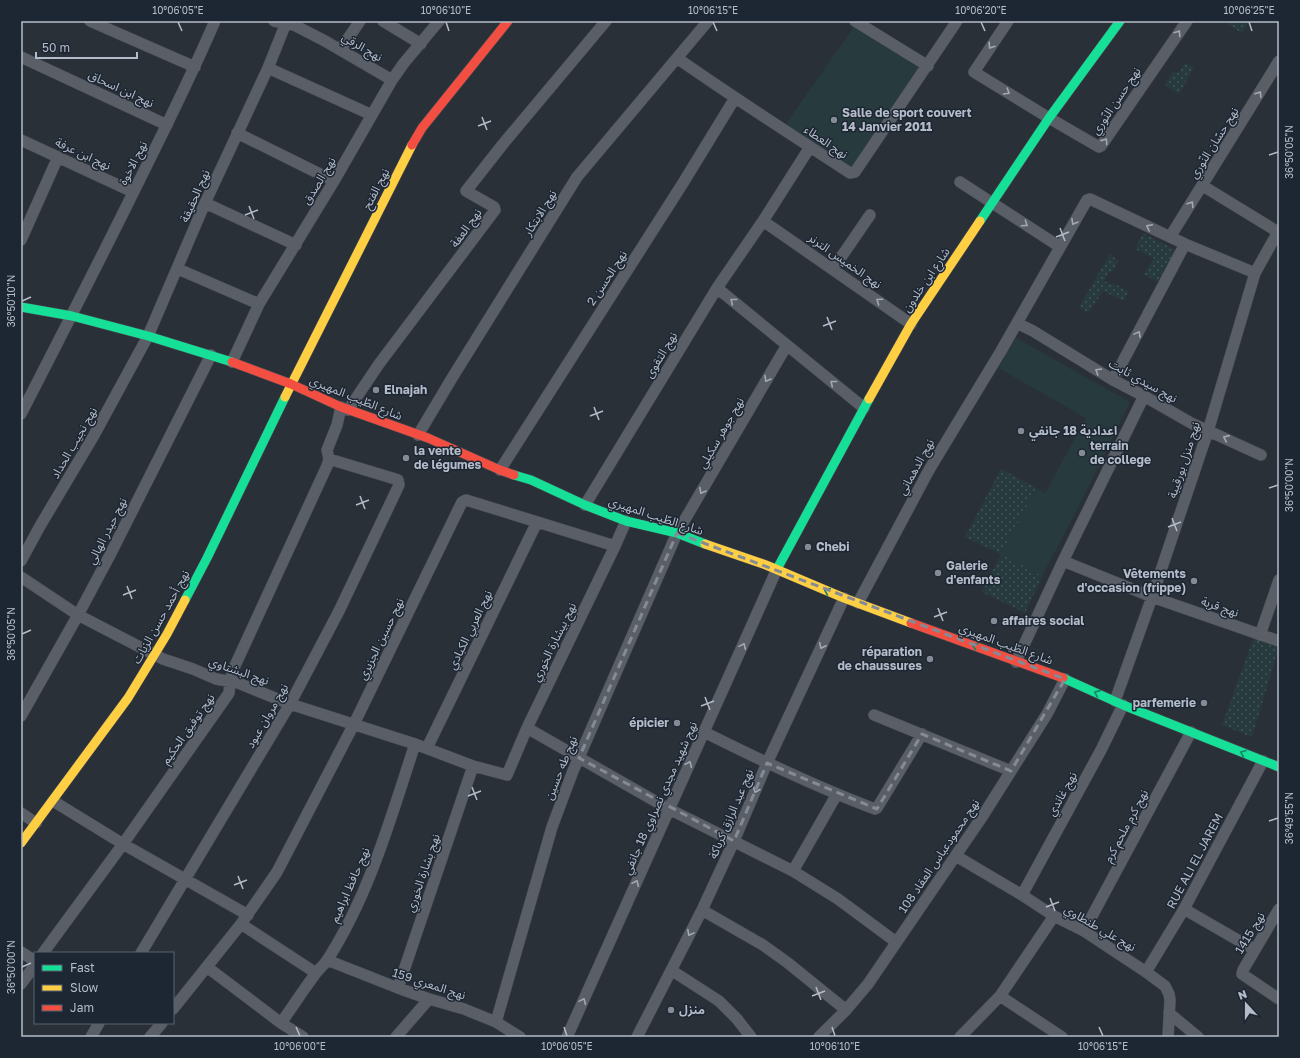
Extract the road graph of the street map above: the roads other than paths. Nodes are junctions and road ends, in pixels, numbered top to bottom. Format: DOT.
graph roads {
  1 [pos="90,21"];
  2 [pos="215,21"];
  3 [pos="274,21"];
  4 [pos="360,21"];
  5 [pos="383,21"];
  6 [pos="439,21"];
  7 [pos="508,21"];
  8 [pos="606,21"];
  9 [pos="708,21"];
  10 [pos="855,21"];
  11 [pos="957,21"];
  12 [pos="1008,21"];
  13 [pos="1120,21"];
  14 [pos="1186,21"];
  15 [pos="286,23"];
  16 [pos="421,44"];
  17 [pos="340,50"];
  18 [pos="21,57"];
  19 [pos="677,58"];
  20 [pos="1279,61"];
  21 [pos="928,66"];
  22 [pos="195,67"];
  23 [pos="268,68"];
  24 [pos="392,80"];
  25 [pos="735,98"];
  26 [pos="372,115"];
  27 [pos="1049,118"];
  28 [pos="167,124"];
  29 [pos="237,133"];
  30 [pos="21,140"];
  31 [pos="810,147"];
  32 [pos="58,157"];
  33 [pos="334,181"];
  34 [pos="960,182"];
  35 [pos="1203,186"];
  36 [pos="133,192"];
  37 [pos="992,202"];
  38 [pos="205,203"];
  39 [pos="870,215"];
  40 [pos="763,221"];
  41 [pos="1278,231"];
  42 [pos="1170,237"];
  43 [pos="21,240"];
  44 [pos="1184,244"];
  45 [pos="296,245"];
  46 [pos="1060,247"];
  47 [pos="178,269"];
  48 [pos="833,269"];
  49 [pos="1255,273"];
  50 [pos="717,288"];
  51 [pos="259,304"];
  52 [pos="21,306"];
  53 [pos="72,316"];
  54 [pos="1017,323"];
  55 [pos="911,324"];
  56 [pos="148,336"];
  57 [pos="787,345"];
  58 [pos="211,355"];
  59 [pos="232,362"];
  60 [pos="1113,380"];
  61 [pos="291,384"];
  62 [pos="1144,396"];
  63 [pos="344,408"];
  64 [pos="864,408"];
  65 [pos="21,414"];
  66 [pos="1208,430"];
  67 [pos="418,435"];
  68 [pos="1261,454"];
  69 [pos="329,459"];
  70 [pos="500,470"];
  71 [pos="585,505"];
  72 [pos="626,521"];
  73 [pos="537,522"];
  74 [pos="677,533"];
  75 [pos="615,546"];
  76 [pos="21,561"];
  77 [pos="1063,561"];
  78 [pos="777,569"];
  79 [pos="21,578"];
  80 [pos="1279,580"];
  81 [pos="1152,597"];
  82 [pos="844,598"];
  83 [pos="858,603"];
  84 [pos="78,615"];
  85 [pos="1260,635"];
  86 [pos="1279,641"];
  87 [pos="154,655"];
  88 [pos="1016,662"];
  89 [pos="1065,679"];
  90 [pos="230,682"];
  91 [pos="1119,703"];
  92 [pos="290,704"];
  93 [pos="874,715"];
  94 [pos="21,716"];
  95 [pos="354,724"];
  96 [pos="527,728"];
  97 [pos="704,732"];
  98 [pos="1191,732"];
  99 [pos="922,734"];
  100 [pos="415,744"];
  101 [pos="427,748"];
  102 [pos="579,758"];
  103 [pos="1263,761"];
  104 [pos="767,763"];
  105 [pos="473,766"];
  106 [pos="1279,767"];
  107 [pos="1011,771"];
  108 [pos="507,776"];
  109 [pos="837,794"];
  110 [pos="52,802"];
  111 [pos="669,809"];
  112 [pos="21,813"];
  113 [pos="36,823"];
  114 [pos="734,841"];
  115 [pos="21,843"];
  116 [pos="123,844"];
  117 [pos="956,856"];
  118 [pos="793,871"];
  119 [pos="185,880"];
  120 [pos="1022,895"];
  121 [pos="1184,909"];
  122 [pos="1279,909"];
  123 [pos="702,910"];
  124 [pos="1054,916"];
  125 [pos="244,920"];
  126 [pos="1084,932"];
  127 [pos="896,942"];
  128 [pos="1255,950"];
  129 [pos="21,952"];
  130 [pos="44,952"];
  131 [pos="142,952"];
  132 [pos="34,960"];
  133 [pos="327,960"];
  134 [pos="34,966"];
  135 [pos="207,967"];
  136 [pos="671,970"];
  137 [pos="1146,972"];
  138 [pos="316,973"];
  139 [pos="21,984"];
  140 [pos="398,988"];
  141 [pos="1000,996"];
  142 [pos="429,999"];
  143 [pos="1279,999"];
  144 [pos="174,1008"];
  145 [pos="846,1010"];
  146 [pos="1169,1013"];
  147 [pos="496,1022"];
  148 [pos="281,1023"];
  149 [pos="98,1024"];
  150 [pos="161,1024"];
  151 [pos="91,1037"];
  152 [pos="150,1037"];
  153 [pos="303,1037"];
  154 [pos="396,1037"];
  155 [pos="520,1037"];
  156 [pos="567,1037"];
  157 [pos="637,1037"];
  158 [pos="751,1037"];
  159 [pos="819,1037"];
  160 [pos="960,1037"];
  161 [pos="1062,1037"];
  162 [pos="1168,1037"];
  163 [pos="1198,1037"];
  1 -- 22 [label="street"];
  2 -- 22 [label="street, نهج الاخوة"];
  3 -- 15 [label="street, نهج الرقي"];
  4 -- 17 [label="street"];
  5 -- 16 [label="street"];
  6 -- 16 [label="street, نهج الصدق"];
  7 -- 61 [label="street, نهج الفتح"];
  8 -- 63 [label="street, نهج العفة"];
  9 -- 19 [label="street, نهج الابتكار"];
  10 -- 21 [label="street"];
  11 -- 21 [label="street, نهج العطاء"];
  12 -- 27 [label="street, one-way"];
  13 -- 27 [label="street, شارع ابن خلدون"];
  27 -- 14 [label="street, نهج حسن النّوري, one-way"];
  15 -- 17 [label="street, نهج الرقي"];
  15 -- 23 [label="street, نهج الحقيقة"];
  16 -- 24 [label="street, نهج الصدق"];
  17 -- 24 [label="street, نهج الرقي"];
  18 -- 28 [label="street, نهج ابن اسحاق"];
  19 -- 25 [label="street, نهج العطاء"];
  19 -- 67 [label="street, نهج الابتكار"];
  35 -- 20 [label="street, نهج حسّان النّوري, one-way"];
  21 -- 31 [label="street, نهج العطاء"];
  22 -- 28 [label="street, نهج الاخوة"];
  23 -- 26 [label="street"];
  23 -- 29 [label="street, نهج الحقيقة"];
  24 -- 26 [label="street, نهج الصدق"];
  25 -- 31 [label="street, نهج العطاء"];
  25 -- 70 [label="street, نهج الحسن 2"];
  26 -- 33 [label="street, نهج الصدق"];
  27 -- 37 [label="street, شارع ابن خلدون"];
  28 -- 36 [label="street, نهج الاخوة"];
  29 -- 33 [label="street"];
  29 -- 38 [label="street, نهج الحقيقة"];
  30 -- 32 [label="street, نهج ابن عرفة"];
  31 -- 40 [label="street, نهج التقوى"];
  32 -- 36 [label="street, نهج ابن عرفة"];
  32 -- 43 [label="street"];
  33 -- 45 [label="street, نهج الصدق"];
  34 -- 37 [label="street"];
  35 -- 41 [label="street"];
  42 -- 35 [label="street, نهج حسّان النّوري, one-way"];
  36 -- 53 [label="street, نهج الاخوة"];
  37 -- 46 [label="street, one-way"];
  37 -- 55 [label="street, شارع ابن خلدون"];
  38 -- 45 [label="street"];
  38 -- 47 [label="street, نهج الحقيقة"];
  39 -- 48 [label="street"];
  40 -- 48 [label="street, نهج الخميس الترنر"];
  40 -- 50 [label="street, نهج التقوى"];
  41 -- 49 [label="street, نهج منزل بورقيبة"];
  42 -- 44 [label="street"];
  42 -- 46 [label="street, نهج الدهماني, one-way"];
  44 -- 49 [label="street"];
  60 -- 44 [label="street, one-way"];
  45 -- 51 [label="street, نهج الصدق"];
  46 -- 54 [label="street, نهج الدهماني"];
  47 -- 51 [label="street"];
  47 -- 56 [label="street, نهج الحقيقة"];
  55 -- 48 [label="street, نهج الخميس الترنر, one-way"];
  49 -- 66 [label="street, نهج منزل بورقيبة"];
  57 -- 50 [label="street, one-way"];
  50 -- 71 [label="street, نهج التقوى"];
  51 -- 59 [label="street, نهج الصدق"];
  52 -- 53 [label="street, شارع الطّيب المهيري"];
  53 -- 56 [label="street, شارع الطّيب المهيري"];
  53 -- 65 [label="street, نهج الاخوة"];
  60 -- 54 [label="street, نهج سيدي ثابت, one-way"];
  54 -- 83 [label="street, نهج الدهماني"];
  55 -- 64 [label="street, شارع ابن خلدون"];
  56 -- 58 [label="street, شارع الطّيب المهيري"];
  56 -- 76 [label="street, نهج نجيب الحداد"];
  64 -- 57 [label="street, one-way"];
  57 -- 74 [label="street, نهج جوهر سكيلي, one-way"];
  58 -- 59 [label="street, شارع الطّيب المهيري"];
  58 -- 84 [label="street, نهج حيدر الهالي"];
  59 -- 61 [label="street, شارع الطّيب المهيري"];
  60 -- 62 [label="street, نهج سيدي ثابت"];
  61 -- 63 [label="street, شارع الطّيب المهيري"];
  61 -- 87 [label="street, نهج أحمد حسن الزيات"];
  62 -- 66 [label="street, نهج سيدي ثابت"];
  62 -- 77 [label="street"];
  63 -- 67 [label="street, شارع الطّيب المهيري"];
  63 -- 69 [label="street, نهج توفيق الحكيم"];
  64 -- 78 [label="street, شارع ابن خلدون"];
  68 -- 66 [label="street, نهج سيدي ثابت, one-way"];
  66 -- 81 [label="street, نهج منزل بورقيبة"];
  67 -- 70 [label="street, شارع الطّيب المهيري"];
  69 -- 90 [label="street, نهج توفيق الحكيم"];
  69 -- 92 [label="street, نهج مروان عبود"];
  70 -- 71 [label="street, شارع الطّيب المهيري"];
  71 -- 72 [label="street, شارع الطّيب المهيري"];
  72 -- 74 [label="street, شارع الطّيب المهيري"];
  72 -- 75 [label="street, نهج بيشارة الخوري"];
  73 -- 75 [label="street, نهج حسين الجزيري"];
  73 -- 95 [label="street, نهج حسين الجزيري"];
  73 -- 101 [label="street, نهج العربي الكبادي"];
  74 -- 78 [label="street, شارع الطّيب المهيري"];
  74 -- 102 [label="street, نهج طه حسين"];
  75 -- 96 [label="street, نهج بيشارة الخوري"];
  77 -- 81 [label="street, نهج قربة"];
  77 -- 88 [label="street"];
  82 -- 78 [label="street, شارع الطّيب المهيري, one-way"];
  97 -- 78 [label="street, نهج شهيد مجدي نصراوي 18 جانفي, one-way"];
  79 -- 84 [label="street, نهج البشتاوي"];
  80 -- 85 [label="street"];
  81 -- 85 [label="street, نهج قربة"];
  81 -- 91 [label="street, نهج منزل بورقيبة"];
  82 -- 83 [label="street, شارع الطّيب المهيري"];
  82 -- 104 [label="street, نهج عبد الرازق كرباكة, one-way"];
  88 -- 83 [label="street, شارع الطّيب المهيري, one-way"];
  84 -- 87 [label="street, نهج البشتاوي"];
  84 -- 94 [label="street, نهج حيدر الهالي"];
  85 -- 86 [label="street, نهج قربة"];
  87 -- 90 [label="street, نهج البشتاوي"];
  87 -- 110 [label="street, نهج أحمد حسن الزيات"];
  88 -- 89 [label="street, شارع الطّيب المهيري"];
  91 -- 89 [label="street, شارع الطّيب المهيري, one-way"];
  89 -- 107 [label="street, نهج محمودعباس العقاد 108"];
  90 -- 92 [label="street, نهج البشتاوي"];
  90 -- 116 [label="street, نهج توفيق الحكيم"];
  91 -- 98 [label="street, شارع الطّيب المهيري"];
  91 -- 120 [label="street, نهج غاندي"];
  92 -- 95 [label="street, نهج البشتاوي"];
  92 -- 119 [label="street, نهج مروان عبود"];
  93 -- 99 [label="street"];
  95 -- 100 [label="street, نهج البشتاوي"];
  95 -- 125 [label="street, نهج حسين الجزيري"];
  96 -- 102 [label="street"];
  96 -- 108 [label="street, نهج بيشارة الخوري"];
  97 -- 104 [label="street"];
  111 -- 97 [label="street, نهج شهيد مجدي نصراوي 18 جانفي, one-way"];
  103 -- 98 [label="street, شارع الطّيب المهيري, one-way"];
  98 -- 126 [label="street, نهج كرم ملحم كرم"];
  99 -- 107 [label="street"];
  99 -- 109 [label="street"];
  100 -- 101 [label="street, نهج البشتاوي"];
  100 -- 133 [label="street, نهج حافظ ابراهيم"];
  101 -- 105 [label="street, نهج البشتاوي"];
  102 -- 111 [label="street"];
  102 -- 147 [label="street, نهج طه حسين"];
  103 -- 106 [label="street, شارع الطّيب المهيري"];
  103 -- 121 [label="street, RUE ALI EL JAREM"];
  104 -- 109 [label="street"];
  104 -- 114 [label="street, نهج عبد الرازق كرباكة, one-way"];
  105 -- 108 [label="street, نهج البشتاوي"];
  105 -- 140 [label="street, نهج بشارة الخوري"];
  107 -- 117 [label="street, نهج محمودعباس العقاد 108"];
  109 -- 118 [label="street"];
  110 -- 113 [label="street, نهج أحمد حسن الزيات"];
  110 -- 116 [label="street"];
  111 -- 114 [label="street"];
  156 -- 111 [label="street, نهج شهيد مجدي نصراوي 18 جانفي, one-way"];
  112 -- 113 [label="street"];
  113 -- 115 [label="street, نهج أحمد حسن الزيات"];
  114 -- 118 [label="street"];
  114 -- 123 [label="street, نهج عبد الرازق كرباكة"];
  116 -- 119 [label="street"];
  116 -- 130 [label="street, نهج توفيق الحكيم"];
  117 -- 120 [label="street, نهج علي طنطاوي"];
  117 -- 127 [label="street, نهج محمودعباس العقاد 108"];
  118 -- 127 [label="street"];
  119 -- 125 [label="street"];
  119 -- 131 [label="street, نهج مروان عبود"];
  120 -- 124 [label="street, نهج علي طنطاوي"];
  121 -- 128 [label="street"];
  121 -- 137 [label="street, RUE ALI EL JAREM"];
  122 -- 128 [label="street, نهج 1415"];
  123 -- 136 [label="street, نهج عبد الرازق كرباكة, one-way"];
  123 -- 145 [label="street"];
  124 -- 126 [label="street, نهج علي طنطاوي"];
  124 -- 141 [label="street"];
  125 -- 135 [label="street"];
  125 -- 138 [label="street"];
  126 -- 137 [label="street, نهج علي طنطاوي"];
  127 -- 145 [label="street, نهج محمودعباس العقاد 108"];
  128 -- 143 [label="street, نهج 1415"];
  129 -- 132 [label="street"];
  133 -- 138 [label="street, نهج حافظ ابراهيم"];
  133 -- 140 [label="street, نهج المعري 159"];
  134 -- 139 [label="street"];
  135 -- 144 [label="street"];
  135 -- 148 [label="street"];
  136 -- 157 [label="street, نهج عبد الرازق كرباكة"];
  136 -- 158 [label="street"];
  137 -- 146 [label="street, نهج علي طنطاوي"];
  138 -- 148 [label="street, نهج حافظ ابراهيم"];
  140 -- 142 [label="street, نهج المعري 159"];
  141 -- 160 [label="street"];
  141 -- 161 [label="street"];
  142 -- 147 [label="street, نهج المعري 159"];
  142 -- 154 [label="street"];
  145 -- 159 [label="street, نهج محمودعباس العقاد 108"];
  146 -- 162 [label="street, نهج علي طنطاوي"];
  146 -- 163 [label="street"];
  147 -- 155 [label="street, نهج المعري 159"];
  148 -- 153 [label="street"];
  149 -- 151 [label="street"];
  150 -- 152 [label="street"];
}
